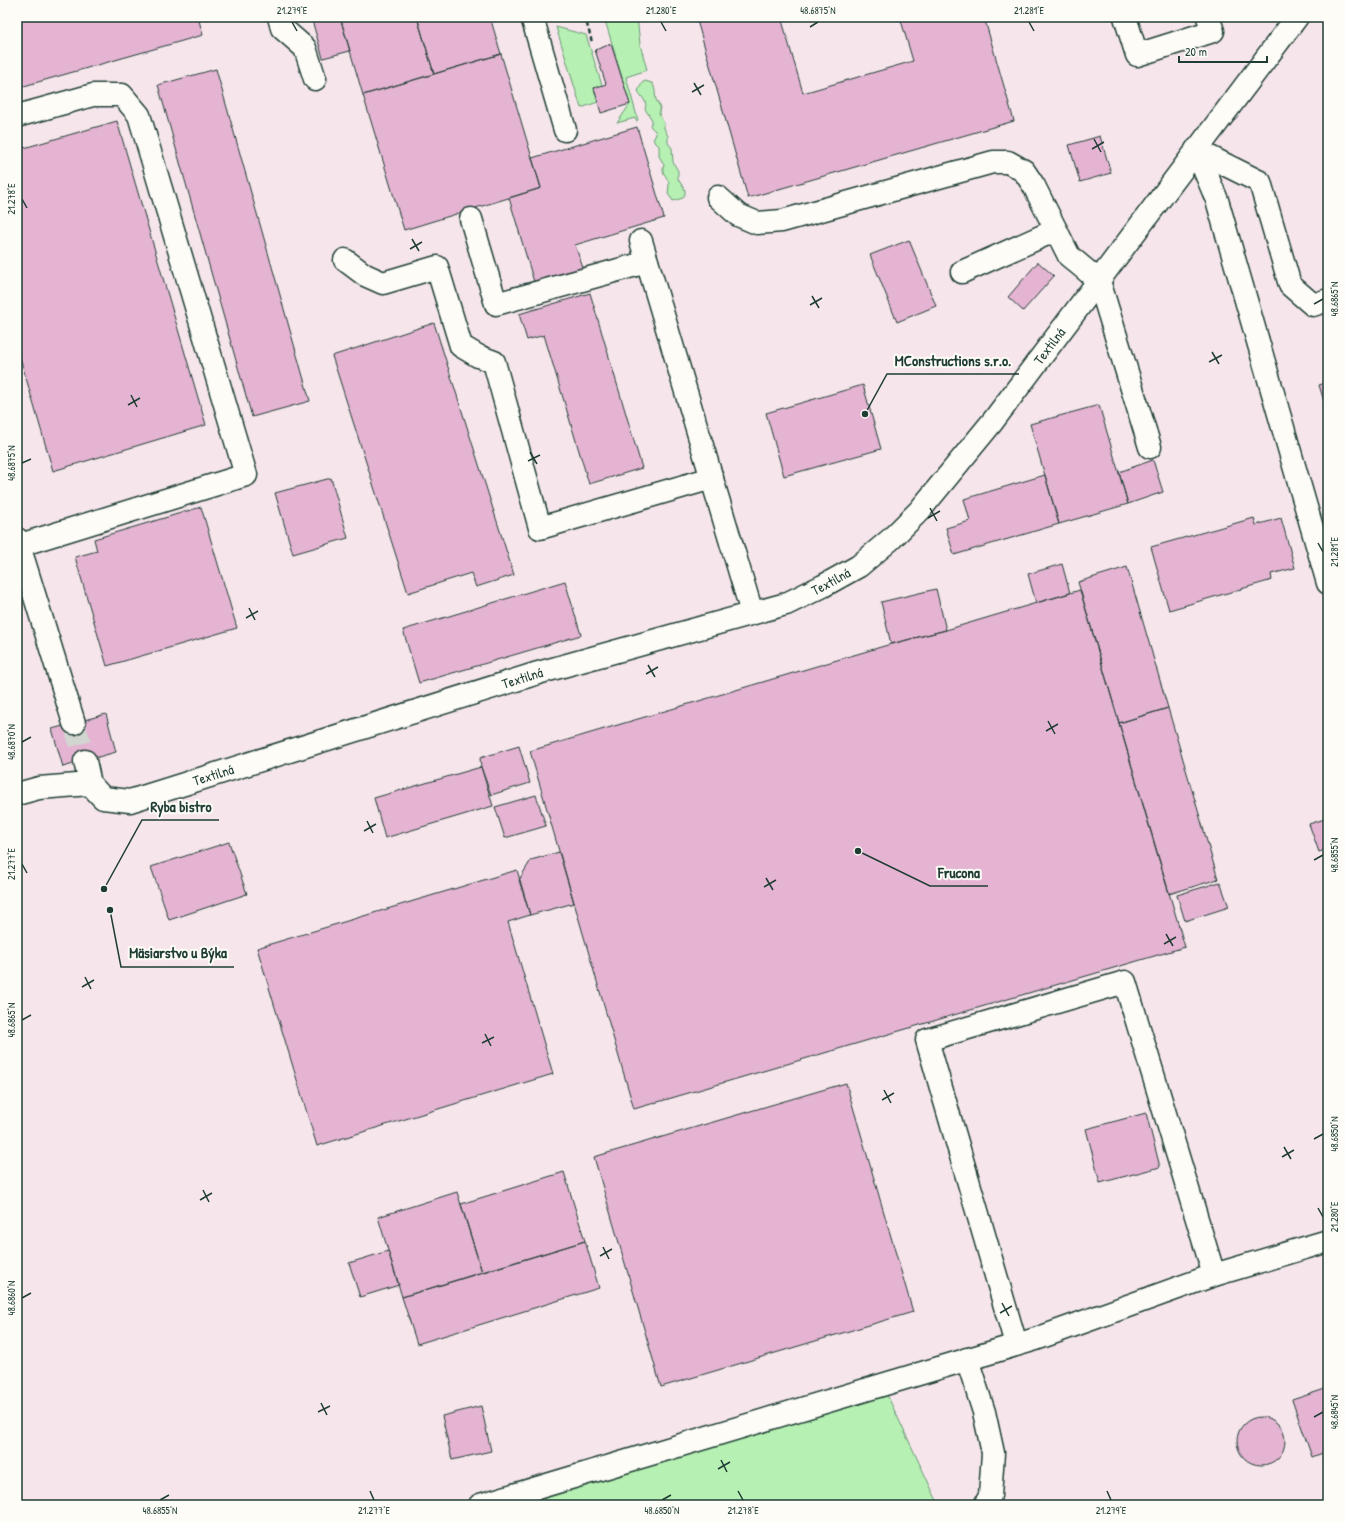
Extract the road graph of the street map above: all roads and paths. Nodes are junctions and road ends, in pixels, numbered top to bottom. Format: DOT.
graph roads {
  1 [pos="279,17"];
  2 [pos="532,17"];
  3 [pos="585,17"];
  4 [pos="1125,17"];
  5 [pos="1208,17"];
  6 [pos="1297,17"];
  7 [pos="592,42"];
  8 [pos="315,79"];
  9 [pos="17,116"];
  10 [pos="565,130"];
  11 [pos="1196,150"];
  12 [pos="718,197"];
  13 [pos="471,219"];
  14 [pos="1056,230"];
  15 [pos="641,241"];
  16 [pos="345,260"];
  17 [pos="647,262"];
  18 [pos="962,272"];
  19 [pos="1099,281"];
  20 [pos="1328,300"];
  21 [pos="1150,446"];
  22 [pos="712,478"];
  23 [pos="18,544"];
  24 [pos="1328,583"];
  25 [pos="752,614"];
  26 [pos="74,723"];
  27 [pos="85,761"];
  28 [pos="90,784"];
  29 [pos="17,794"];
  30 [pos="1328,1241"];
  31 [pos="1214,1275"];
  32 [pos="1016,1344"];
  33 [pos="967,1359"];
  34 [pos="480,1505"];
  35 [pos="985,1505"];
  1 -- 8 [label="lane"];
  2 -- 10 [label="lane"];
  3 -- 7 [label="path"];
  4 -- 5 [label="lane"];
  6 -- 11 [label="lane, Textilná"];
  9 -- 23 [label="lane"];
  11 -- 19 [label="lane, Textilná"];
  11 -- 20 [label="lane"];
  11 -- 24 [label="lane"];
  12 -- 14 [label="lane"];
  13 -- 17 [label="lane"];
  14 -- 18 [label="lane"];
  14 -- 19 [label="lane"];
  15 -- 17 [label="lane"];
  16 -- 22 [label="lane"];
  17 -- 22 [label="lane"];
  19 -- 21 [label="lane"];
  19 -- 25 [label="lane, Textilná"];
  22 -- 25 [label="lane"];
  23 -- 26 [label="lane"];
  25 -- 28 [label="lane, Textilná"];
  27 -- 28 [label="lane"];
  28 -- 29 [label="lane"];
  30 -- 31 [label="lane"];
  31 -- 32 [label="lane"];
  31 -- 32 [label="lane"];
  32 -- 33 [label="lane"];
  33 -- 34 [label="lane"];
  33 -- 35 [label="lane"];
}
